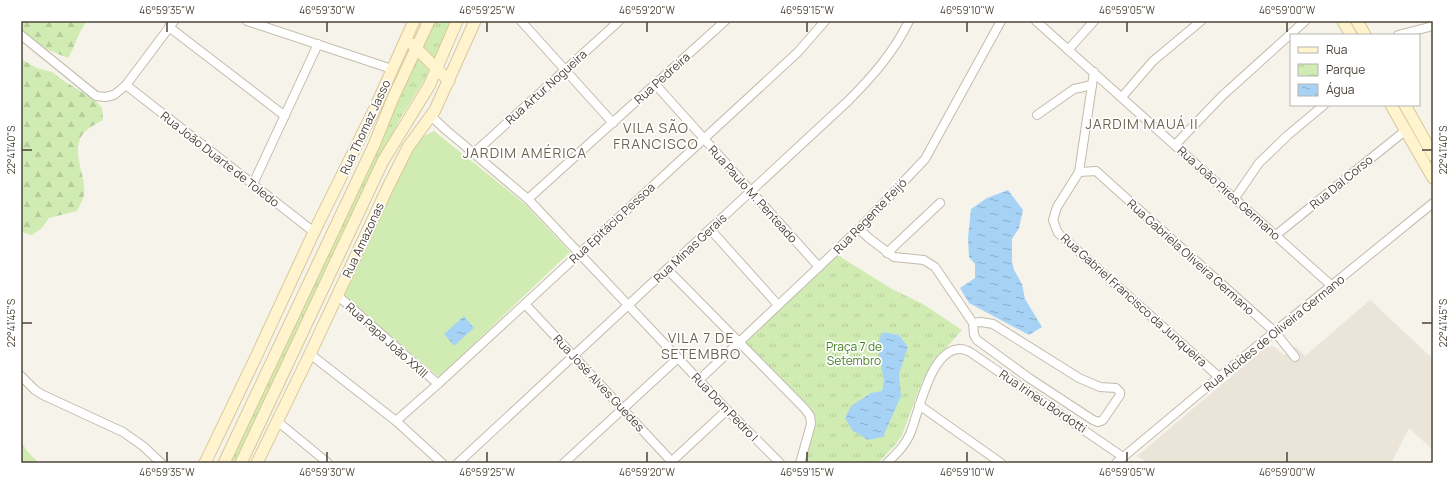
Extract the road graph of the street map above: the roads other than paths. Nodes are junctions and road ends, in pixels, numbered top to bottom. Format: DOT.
graph roads {
  1 [pos="247,21"];
  2 [pos="414,21"];
  3 [pos="428,21"];
  4 [pos="457,21"];
  5 [pos="475,21"];
  6 [pos="619,21"];
  7 [pos="725,21"];
  8 [pos="825,21"];
  9 [pos="909,21"];
  10 [pos="1001,21"];
  11 [pos="1036,21"];
  12 [pos="1094,21"];
  13 [pos="1201,21"];
  14 [pos="1305,21"];
  15 [pos="1343,21"];
  16 [pos="1357,21"];
  17 [pos="524,22"];
  18 [pos="171,24"];
  19 [pos="1433,26"];
  20 [pos="1291,34"];
  21 [pos="1350,34"];
  22 [pos="1364,34"];
  23 [pos="1402,34"];
  24 [pos="21,35"];
  25 [pos="1290,35"];
  26 [pos="406,38"];
  27 [pos="318,44"];
  28 [pos="416,48"];
  29 [pos="1068,50"];
  30 [pos="436,68"];
  31 [pos="392,69"];
  32 [pos="565,70"];
  33 [pos="1094,72"];
  34 [pos="449,80"];
  35 [pos="655,84"];
  36 [pos="126,85"];
  37 [pos="1092,85"];
  38 [pos="1122,97"];
  39 [pos="1323,106"];
  40 [pos="1392,106"];
  41 [pos="1406,106"];
  42 [pos="1037,115"];
  43 [pos="285,116"];
  44 [pos="431,116"];
  45 [pos="613,122"];
  46 [pos="1406,130"];
  47 [pos="1421,134"];
  48 [pos="704,138"];
  49 [pos="1175,145"];
  50 [pos="474,153"];
  51 [pos="1433,155"];
  52 [pos="1080,172"];
  53 [pos="1433,178"];
  54 [pos="253,184"];
  55 [pos="751,191"];
  56 [pos="1235,198"];
  57 [pos="528,199"];
  58 [pos="940,203"];
  59 [pos="1433,203"];
  60 [pos="710,229"];
  61 [pos="859,229"];
  62 [pos="314,232"];
  63 [pos="1276,235"];
  64 [pos="887,253"];
  65 [pos="579,254"];
  66 [pos="819,267"];
  67 [pos="667,270"];
  68 [pos="1332,286"];
  69 [pos="337,295"];
  70 [pos="525,304"];
  71 [pos="778,305"];
  72 [pos="628,306"];
  73 [pos="973,323"];
  74 [pos="1275,332"];
  75 [pos="738,342"];
  76 [pos="310,354"];
  77 [pos="574,356"];
  78 [pos="1294,357"];
  79 [pos="678,358"];
  80 [pos="21,376"];
  81 [pos="1219,377"];
  82 [pos="699,380"];
  83 [pos="438,384"];
  84 [pos="920,405"];
  85 [pos="623,409"];
  86 [pos="727,410"];
  87 [pos="277,421"];
  88 [pos="396,421"];
  89 [pos="1123,457"];
  90 [pos="672,462"];
  91 [pos="161,463"];
  92 [pos="205,463"];
  93 [pos="224,463"];
  94 [pos="240,463"];
  95 [pos="257,463"];
  96 [pos="328,463"];
  97 [pos="442,463"];
  98 [pos="458,463"];
  99 [pos="564,463"];
  100 [pos="780,463"];
  101 [pos="800,463"];
  102 [pos="887,463"];
  103 [pos="1001,463"];
  104 [pos="1116,463"];
  1 -- 27 [label="street"];
  2 -- 26 [label="main road, Rua Thomaz Jasso"];
  3 -- 28 [label="main road"];
  4 -- 30 [label="main road"];
  5 -- 34 [label="main road, Rua Amazonas"];
  6 -- 32 [label="street, Rua Artur Nogueira"];
  7 -- 35 [label="street, Rua Pedreira"];
  8 -- 48 [label="street, Rua Epitácio Pessoa"];
  9 -- 55 [label="street, Rua Minas Gerais"];
  10 -- 61 [label="street, Rua Regente Feijó"];
  11 -- 29 [label="street, Rua João Pires Germano"];
  12 -- 29 [label="street"];
  13 -- 38 [label="street"];
  14 -- 20 [label="street"];
  15 -- 21 [label="main road"];
  16 -- 22 [label="main road"];
  17 -- 32 [label="street"];
  18 -- 36 [label="street"];
  18 -- 43 [label="street"];
  19 -- 23 [label="street"];
  24 -- 36 [label="street"];
  25 -- 49 [label="street"];
  26 -- 28 [label="main road"];
  26 -- 31 [label="main road, Rua Thomaz Jasso"];
  27 -- 31 [label="street"];
  27 -- 43 [label="street"];
  28 -- 30 [label="main road"];
  28 -- 93 [label="main road"];
  29 -- 33 [label="street, Rua João Pires Germano"];
  30 -- 34 [label="main road"];
  30 -- 94 [label="main road"];
  31 -- 62 [label="main road, Rua Thomaz Jasso"];
  32 -- 45 [label="street"];
  32 -- 50 [label="street, Rua Artur Nogueira"];
  33 -- 37 [label="street"];
  33 -- 38 [label="street, Rua João Pires Germano"];
  34 -- 44 [label="main road, Rua Amazonas"];
  35 -- 45 [label="street, Rua Pedreira"];
  35 -- 48 [label="street, Rua Paulo M. Penteado"];
  36 -- 54 [label="street, Rua João Duarte de Toledo"];
  37 -- 42 [label="street"];
  37 -- 52 [label="street"];
  38 -- 49 [label="street, Rua João Pires Germano"];
  39 -- 56 [label="street"];
  40 -- 46 [label="main road"];
  41 -- 47 [label="main road"];
  43 -- 54 [label="street"];
  44 -- 50 [label="street, Rua Dom Pedro I"];
  44 -- 69 [label="main road, Rua Amazonas"];
  45 -- 57 [label="street, Rua Pedreira"];
  46 -- 47 [label="main road"];
  46 -- 53 [label="main road"];
  46 -- 63 [label="street, Rua Dal Corso"];
  47 -- 51 [label="main road"];
  48 -- 55 [label="street, Rua Paulo M. Penteado"];
  48 -- 65 [label="street, Rua Epitácio Pessoa"];
  49 -- 56 [label="street, Rua João Pires Germano"];
  50 -- 57 [label="street, Rua Dom Pedro I"];
  52 -- 74 [label="street, Rua Gabriela Oliveira Germano"];
  52 -- 81 [label="street, Rua Gabriel Francisco da Junqueira"];
  54 -- 62 [label="street, Rua João Duarte de Toledo"];
  55 -- 60 [label="street, Rua Minas Gerais"];
  55 -- 66 [label="street, Rua Paulo M. Penteado"];
  56 -- 63 [label="street, Rua João Pires Germano"];
  57 -- 65 [label="street, Rua Dom Pedro I"];
  58 -- 64 [label="street"];
  59 -- 68 [label="street, Rua Alcides de Oliveira Germano"];
  60 -- 67 [label="street, Rua Minas Gerais"];
  60 -- 71 [label="street"];
  61 -- 64 [label="street"];
  61 -- 66 [label="street, Rua Regente Feijó"];
  62 -- 92 [label="main road, Rua Thomaz Jasso"];
  63 -- 68 [label="street, Rua João Pires Germano"];
  64 -- 73 [label="street"];
  65 -- 70 [label="street, Rua Epitácio Pessoa"];
  65 -- 72 [label="street, Rua Dom Pedro I"];
  66 -- 71 [label="street, Rua Regente Feijó"];
  67 -- 72 [label="street, Rua Minas Gerais"];
  67 -- 75 [label="street"];
  68 -- 74 [label="street, Rua Alcides de Oliveira Germano"];
  69 -- 76 [label="main road, Rua Amazonas"];
  69 -- 83 [label="street, Rua Papa João XXIII"];
  70 -- 77 [label="street, Rua José Alves Guedes"];
  70 -- 83 [label="street, Rua Epitácio Pessoa"];
  71 -- 75 [label="street, Rua Regente Feijó"];
  72 -- 77 [label="street, Rua Minas Gerais"];
  72 -- 79 [label="street, Rua Dom Pedro I"];
  73 -- 73 [label="street"];
  74 -- 78 [label="street, Rua Gabriela Oliveira Germano"];
  74 -- 81 [label="street, Rua Alcides de Oliveira Germano"];
  75 -- 82 [label="street, Rua Regente Feijó"];
  75 -- 101 [label="street"];
  76 -- 87 [label="main road, Rua Amazonas"];
  76 -- 88 [label="street"];
  77 -- 85 [label="street, Rua José Alves Guedes"];
  77 -- 98 [label="street, Rua Minas Gerais"];
  79 -- 82 [label="street, Rua Dom Pedro I"];
  79 -- 85 [label="street"];
  80 -- 91 [label="street"];
  81 -- 89 [label="street, Rua Alcides de Oliveira Germano"];
  82 -- 86 [label="street, Rua Dom Pedro I"];
  83 -- 88 [label="street, Rua Epitácio Pessoa"];
  84 -- 89 [label="street, Rua Irineu Bordotti"];
  84 -- 102 [label="street"];
  84 -- 103 [label="street"];
  85 -- 90 [label="street, Rua José Alves Guedes"];
  85 -- 99 [label="street"];
  86 -- 90 [label="street"];
  86 -- 100 [label="street, Rua Dom Pedro I"];
  87 -- 95 [label="main road, Rua Amazonas"];
  87 -- 96 [label="street"];
  88 -- 97 [label="street"];
  89 -- 104 [label="street, Rua Alcides de Oliveira Germano"];
}
